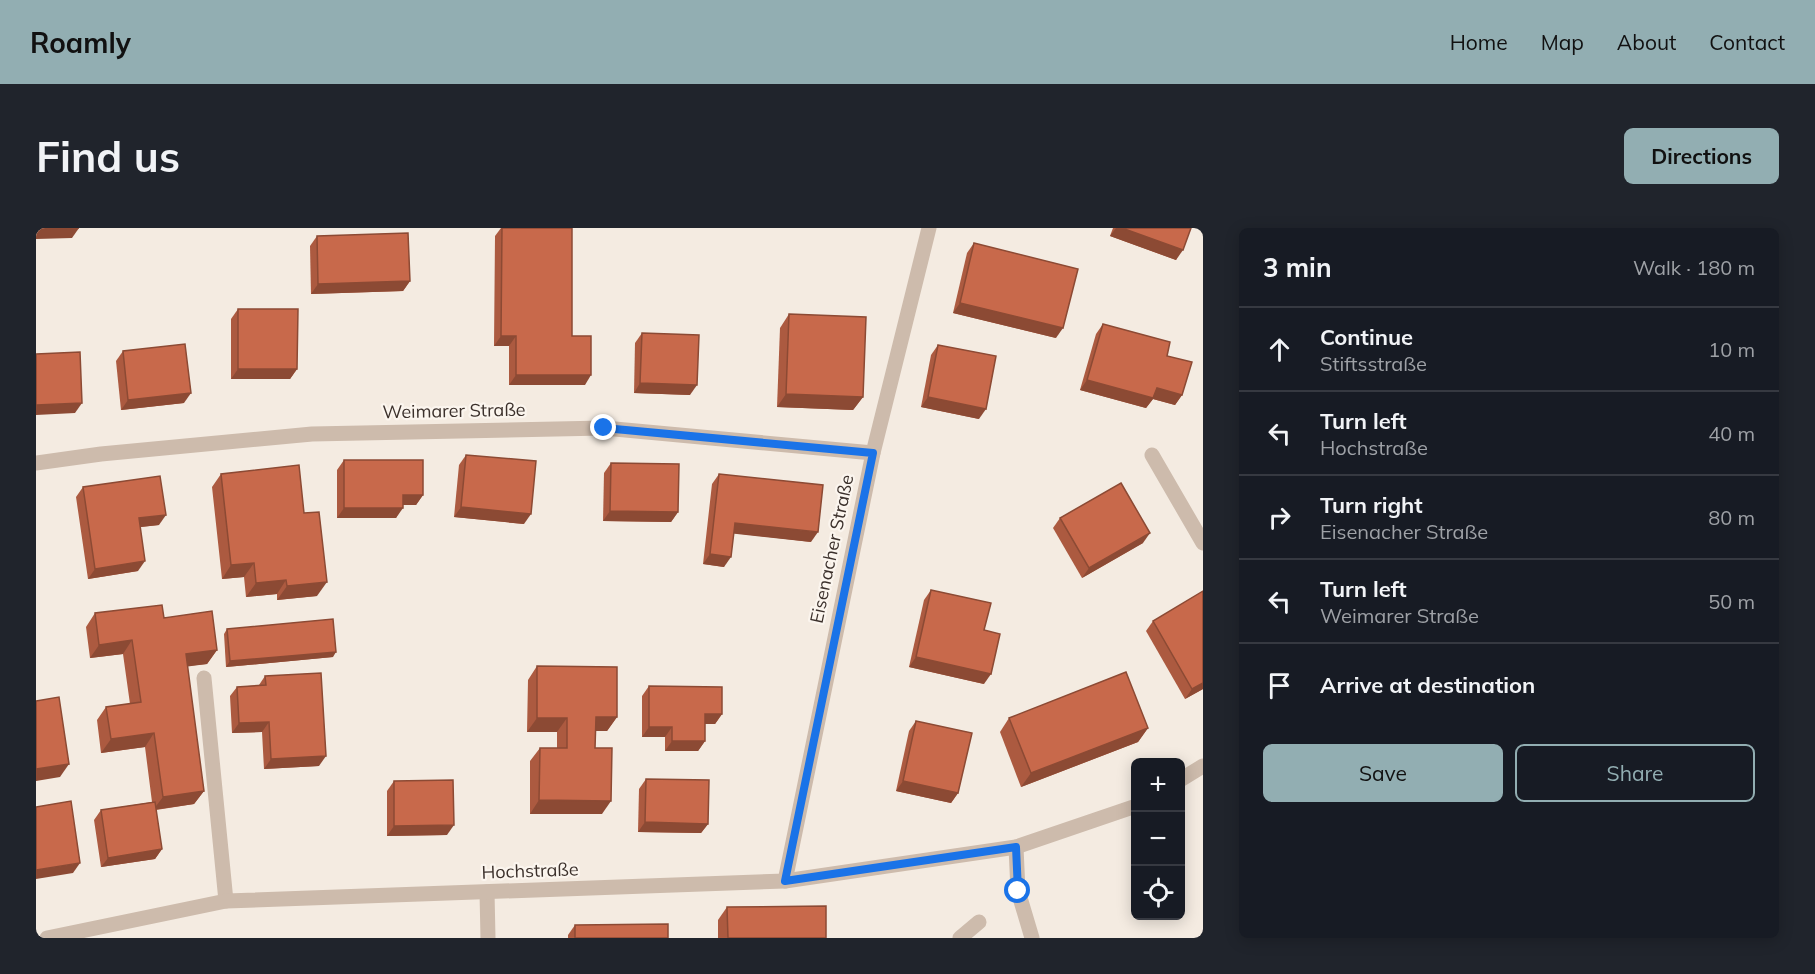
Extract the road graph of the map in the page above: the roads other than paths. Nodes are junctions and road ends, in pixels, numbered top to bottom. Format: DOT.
graph roads {
  1 [pos="929,228"];
  2 [pos="873,453"];
  3 [pos="1152,455"];
  4 [pos="36,463"];
  5 [pos="1203,543"];
  6 [pos="204,678"];
  7 [pos="1203,766"];
  8 [pos="1185,777"];
  9 [pos="1131,808"];
  10 [pos="1016,847"];
  11 [pos="785,881"];
  12 [pos="487,892"];
  13 [pos="226,901"];
  14 [pos="979,922"];
  15 [pos="48,938"];
  16 [pos="489,938"];
  17 [pos="960,938"];
  18 [pos="1032,938"];
  1 -- 2 [label="street, Eisenacher Straße"];
  2 -- 4 [label="street, Weimarer Straße"];
  2 -- 11 [label="street, Eisenacher Straße"];
  3 -- 5 [label="street"];
  6 -- 13 [label="street"];
  7 -- 8 [label="street"];
  9 -- 10 [label="street, Hochstraße"];
  10 -- 11 [label="street, Hochstraße"];
  10 -- 18 [label="street"];
  11 -- 12 [label="street, Hochstraße"];
  12 -- 13 [label="street, Hochstraße"];
  12 -- 16 [label="street"];
  13 -- 15 [label="street, Hochstraße"];
  14 -- 17 [label="street"];
}
